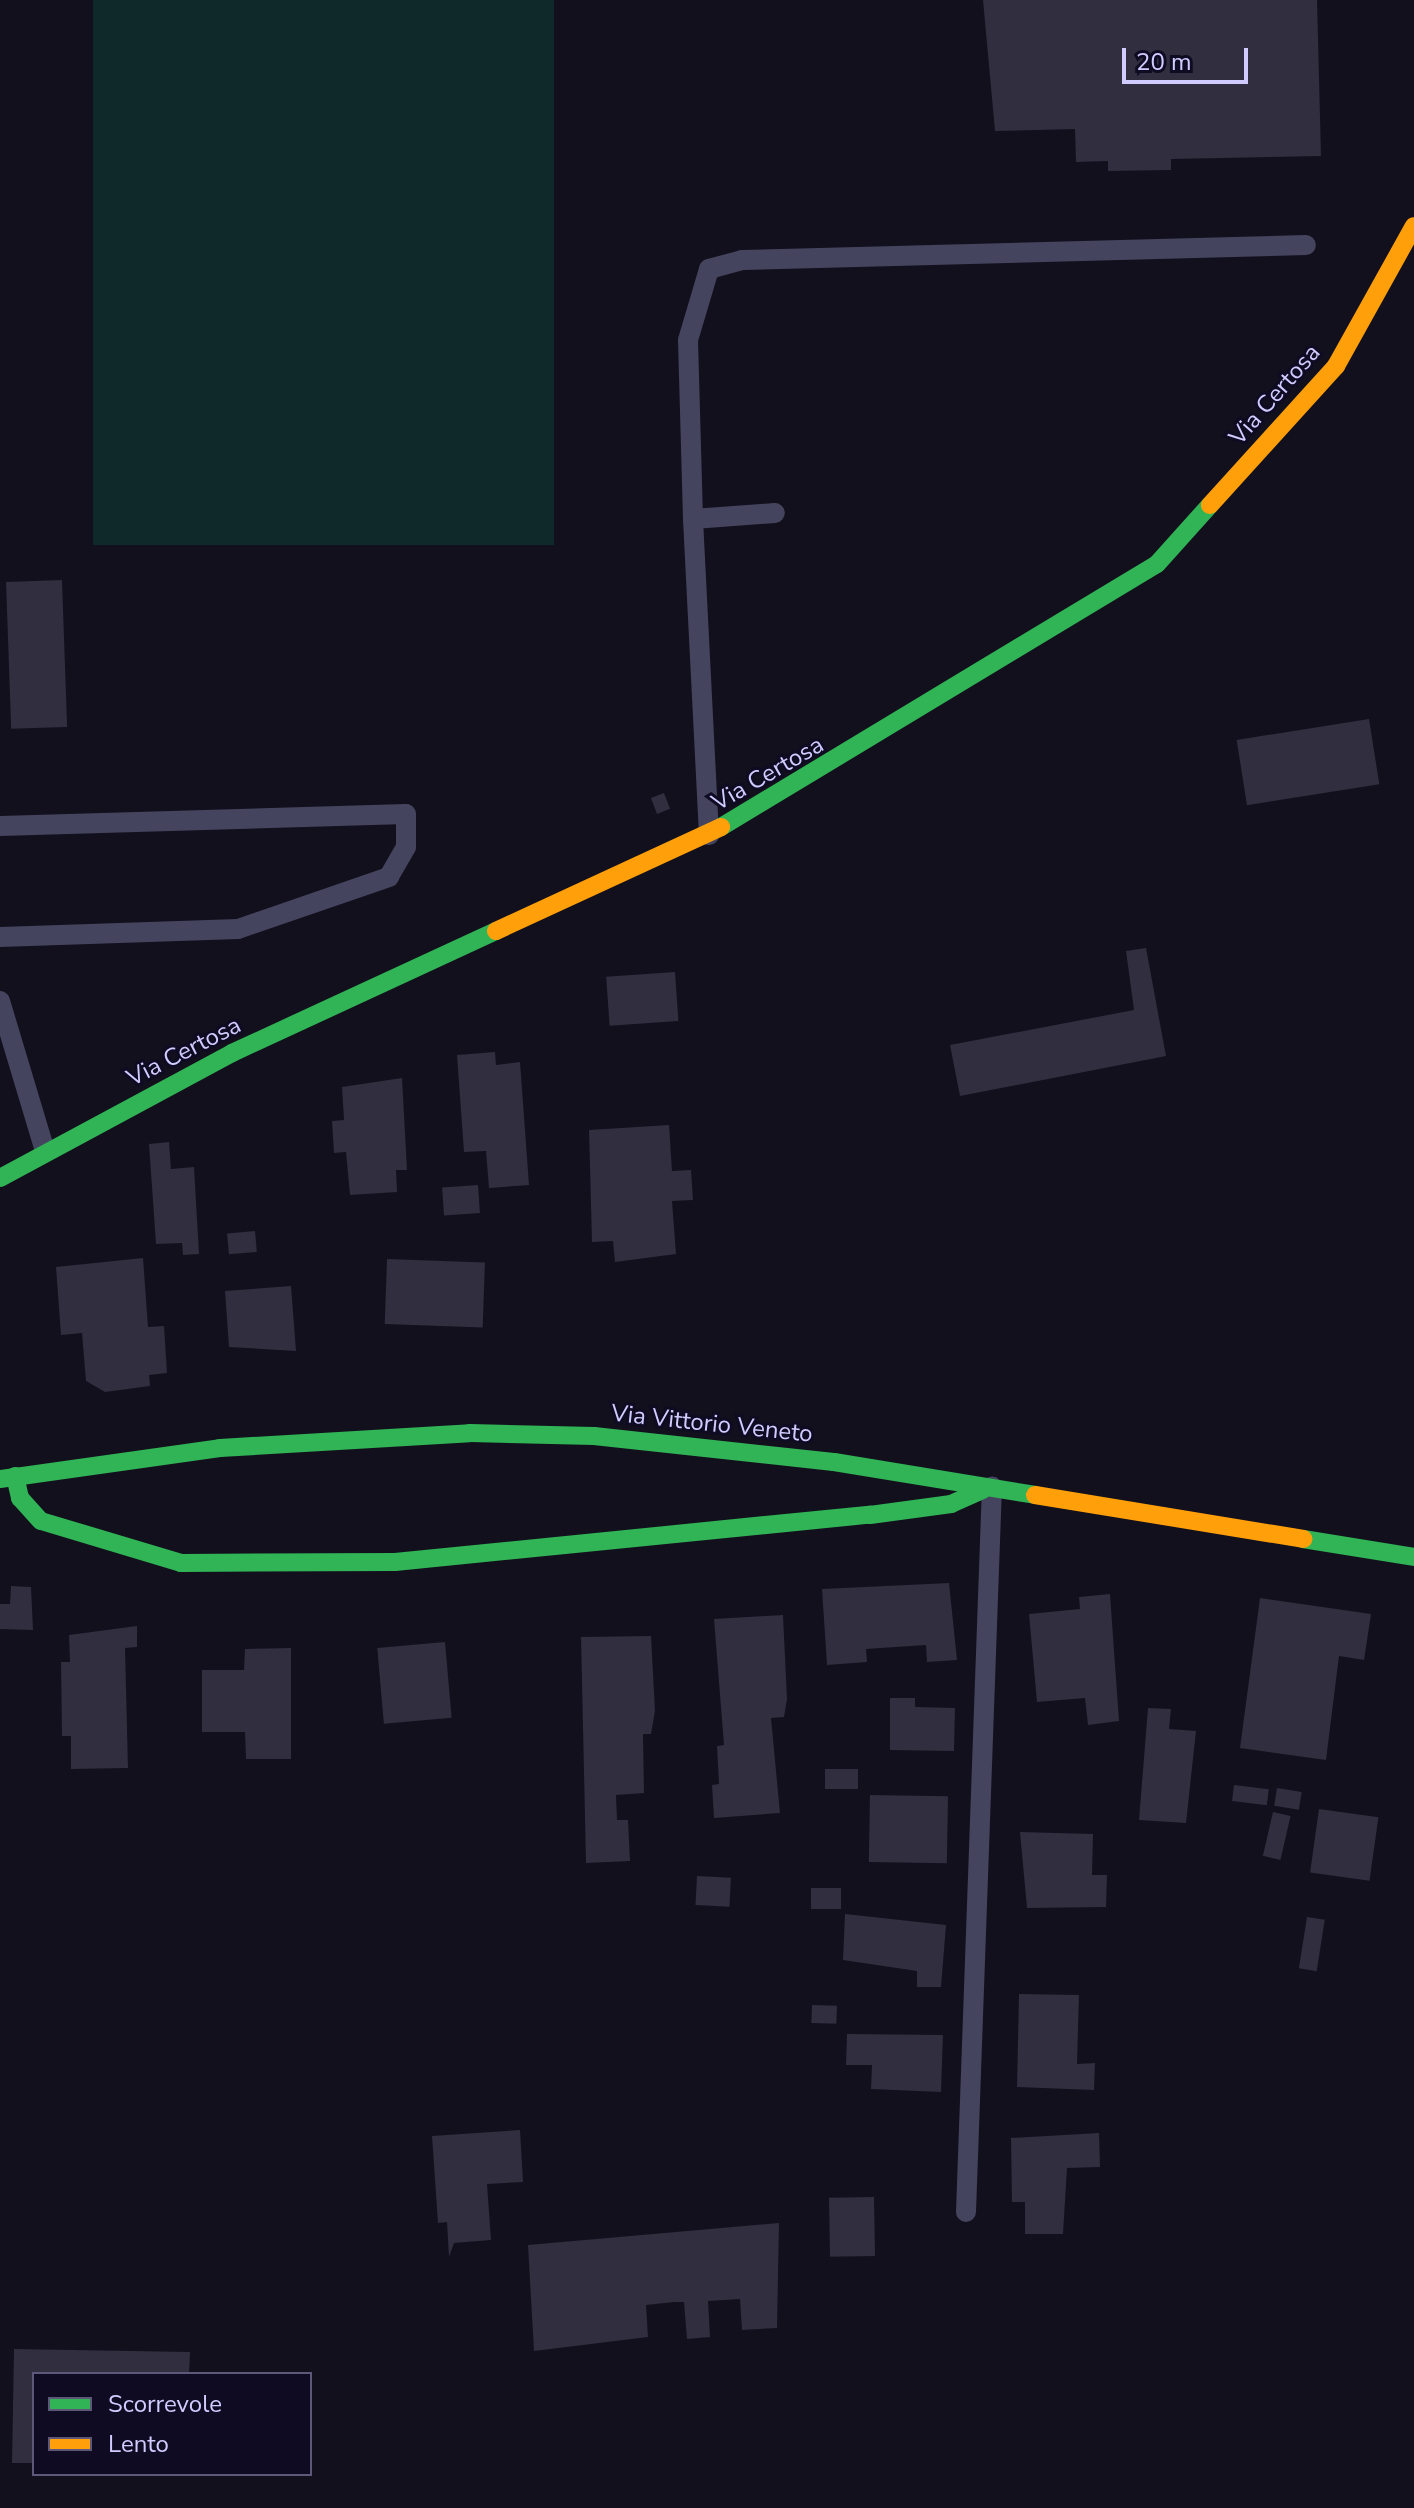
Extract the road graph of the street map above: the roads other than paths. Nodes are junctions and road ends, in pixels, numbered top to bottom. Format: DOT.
graph roads {
  1 [pos="1414,226"];
  2 [pos="1306,245"];
  3 [pos="775,513"];
  4 [pos="693,519"];
  5 [pos="0,826"];
  6 [pos="709,835"];
  7 [pos="0,937"];
  8 [pos="0,1001"];
  9 [pos="45,1151"];
  10 [pos="0,1178"];
  11 [pos="8,1477"];
  12 [pos="992,1486"];
  13 [pos="1414,1557"];
  14 [pos="966,2212"];
  1 -- 6 [label="street, Via Certosa"];
  2 -- 4 [label="lane"];
  3 -- 4 [label="lane"];
  4 -- 6 [label="lane"];
  5 -- 7 [label="lane"];
  6 -- 9 [label="street, Via Certosa"];
  8 -- 9 [label="lane"];
  9 -- 10 [label="street, Via Certosa"];
  11 -- 12 [label="street, Via Vittorio Veneto"];
  11 -- 12 [label="street"];
  12 -- 13 [label="street, Via Vittorio Veneto"];
  12 -- 14 [label="lane"];
}
